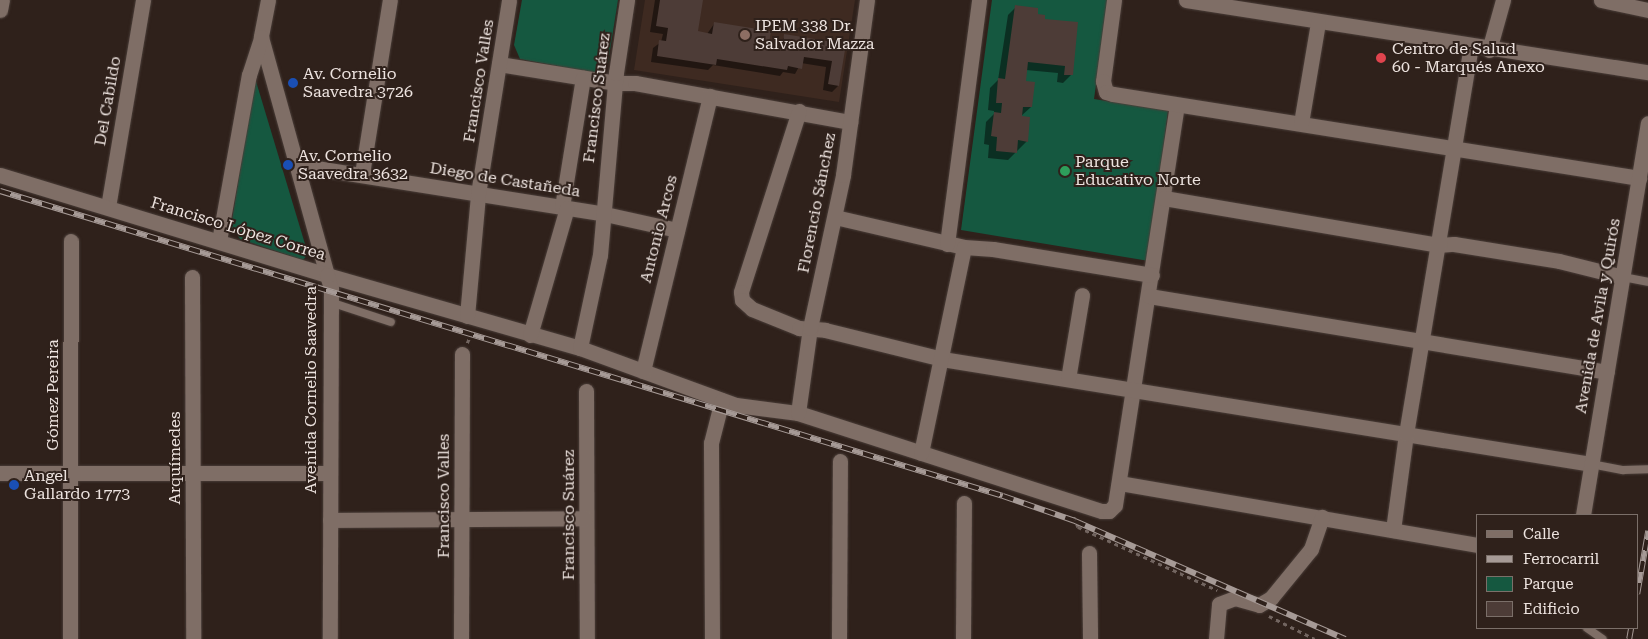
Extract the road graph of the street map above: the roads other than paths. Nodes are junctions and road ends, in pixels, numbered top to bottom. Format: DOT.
graph roads {
  1 [pos="2,0"];
  2 [pos="143,0"];
  3 [pos="268,0"];
  4 [pos="390,0"];
  5 [pos="509,0"];
  6 [pos="627,0"];
  7 [pos="867,0"];
  8 [pos="979,0"];
  9 [pos="1114,0"];
  10 [pos="1186,0"];
  11 [pos="1502,0"];
  12 [pos="1601,0"];
  13 [pos="0,10"];
  14 [pos="1648,10"];
  15 [pos="1318,22"];
  16 [pos="261,37"];
  17 [pos="1471,47"];
  18 [pos="1489,50"];
  19 [pos="499,64"];
  20 [pos="1648,72"];
  21 [pos="583,78"];
  22 [pos="616,83"];
  23 [pos="710,96"];
  24 [pos="1177,106"];
  25 [pos="799,111"];
  26 [pos="850,122"];
  27 [pos="1301,123"];
  28 [pos="1648,123"];
  29 [pos="1454,150"];
  30 [pos="298,165"];
  31 [pos="362,174"];
  32 [pos="0,175"];
  33 [pos="1639,178"];
  34 [pos="478,194"];
  35 [pos="1164,198"];
  36 [pos="108,207"];
  37 [pos="564,208"];
  38 [pos="604,214"];
  39 [pos="835,216"];
  40 [pos="677,230"];
  41 [pos="71,241"];
  42 [pos="220,241"];
  43 [pos="947,244"];
  44 [pos="1438,245"];
  45 [pos="964,247"];
  46 [pos="327,275"];
  47 [pos="1152,275"];
  48 [pos="192,277"];
  49 [pos="1623,277"];
  50 [pos="1648,282"];
  51 [pos="1082,295"];
  52 [pos="1149,296"];
  53 [pos="330,302"];
  54 [pos="472,318"];
  55 [pos="391,322"];
  56 [pos="810,328"];
  57 [pos="530,335"];
  58 [pos="1422,342"];
  59 [pos="580,348"];
  60 [pos="462,354"];
  61 [pos="942,359"];
  62 [pos="643,371"];
  63 [pos="1607,372"];
  64 [pos="1068,379"];
  65 [pos="1135,390"];
  66 [pos="586,391"];
  67 [pos="722,400"];
  68 [pos="798,413"];
  69 [pos="1406,434"];
  70 [pos="921,453"];
  71 [pos="840,461"];
  72 [pos="1591,464"];
  73 [pos="1648,469"];
  74 [pos="0,473"];
  75 [pos="71,473"];
  76 [pos="192,473"];
  77 [pos="329,473"];
  78 [pos="1119,483"];
  79 [pos="964,503"];
  80 [pos="1583,514"];
  81 [pos="1322,517"];
  82 [pos="586,518"];
  83 [pos="462,519"];
  84 [pos="330,520"];
  85 [pos="1393,530"];
  86 [pos="1476,545"];
  87 [pos="1089,553"];
  88 [pos="1588,629"];
  89 [pos="70,639"];
  90 [pos="193,639"];
  91 [pos="330,639"];
  92 [pos="461,639"];
  93 [pos="586,639"];
  94 [pos="712,639"];
  95 [pos="839,639"];
  96 [pos="963,639"];
  97 [pos="1090,639"];
  98 [pos="1216,639"];
  99 [pos="1603,639"];
  1 -- 13 [label="street"];
  2 -- 36 [label="street, Del Cabildo"];
  3 -- 16 [label="street, Avenida Cornelio Saavedra"];
  4 -- 31 [label="street"];
  5 -- 19 [label="street, Francisco Valles"];
  6 -- 22 [label="street, Francisco Suárez"];
  7 -- 26 [label="street, Florencio Sánchez"];
  8 -- 43 [label="street"];
  9 -- 24 [label="street"];
  10 -- 15 [label="street"];
  11 -- 18 [label="street"];
  12 -- 14 [label="street"];
  15 -- 17 [label="street"];
  15 -- 27 [label="street"];
  16 -- 30 [label="street, Avenida Cornelio Saavedra"];
  16 -- 42 [label="street"];
  17 -- 18 [label="street"];
  17 -- 29 [label="street"];
  18 -- 20 [label="street"];
  19 -- 21 [label="street"];
  19 -- 34 [label="street, Francisco Valles"];
  21 -- 22 [label="street"];
  21 -- 37 [label="street"];
  22 -- 23 [label="street"];
  22 -- 38 [label="street, Francisco Suárez"];
  23 -- 25 [label="street"];
  23 -- 40 [label="street, Antonio Arcos"];
  24 -- 27 [label="street"];
  24 -- 35 [label="street"];
  25 -- 26 [label="street"];
  25 -- 56 [label="street"];
  26 -- 39 [label="street, Florencio Sánchez"];
  27 -- 29 [label="street"];
  28 -- 33 [label="street, Avenida de Avila y Quirós"];
  29 -- 33 [label="street"];
  29 -- 44 [label="street"];
  30 -- 31 [label="street, Diego de Castañeda"];
  30 -- 46 [label="street, Avenida Cornelio Saavedra"];
  31 -- 34 [label="street, Diego de Castañeda"];
  32 -- 36 [label="street, Francisco López Correa"];
  33 -- 49 [label="street, Avenida de Avila y Quirós"];
  34 -- 37 [label="street, Diego de Castañeda"];
  34 -- 54 [label="street, Francisco Valles"];
  35 -- 44 [label="street"];
  35 -- 47 [label="street"];
  36 -- 42 [label="street, Francisco López Correa"];
  37 -- 38 [label="street, Diego de Castañeda"];
  37 -- 57 [label="street"];
  38 -- 40 [label="street, Diego de Castañeda"];
  38 -- 59 [label="street, Francisco Suárez"];
  39 -- 43 [label="street"];
  39 -- 56 [label="street, Florencio Sánchez"];
  40 -- 62 [label="street, Antonio Arcos"];
  41 -- 75 [label="street, Gómez Pereira"];
  42 -- 46 [label="street, Francisco López Correa"];
  43 -- 45 [label="street"];
  44 -- 49 [label="street"];
  44 -- 58 [label="street"];
  45 -- 47 [label="street"];
  45 -- 61 [label="street"];
  46 -- 53 [label="street, Avenida Cornelio Saavedra"];
  46 -- 54 [label="street, Francisco López Correa"];
  47 -- 52 [label="street"];
  48 -- 76 [label="street, Arquímedes"];
  49 -- 50 [label="lane"];
  49 -- 63 [label="street, Avenida de Avila y Quirós"];
  51 -- 64 [label="street"];
  52 -- 58 [label="street"];
  52 -- 65 [label="street"];
  53 -- 55 [label="lane"];
  53 -- 77 [label="street, Avenida Cornelio Saavedra"];
  54 -- 57 [label="street, Francisco López Correa"];
  56 -- 61 [label="street"];
  56 -- 68 [label="street, Florencio Sánchez"];
  57 -- 59 [label="street, Francisco López Correa"];
  58 -- 63 [label="street"];
  58 -- 69 [label="street"];
  59 -- 62 [label="street, Francisco López Correa"];
  60 -- 83 [label="street, Francisco Valles"];
  61 -- 64 [label="street"];
  61 -- 70 [label="street"];
  62 -- 67 [label="street, Francisco López Correa"];
  63 -- 72 [label="street, Avenida de Avila y Quirós"];
  64 -- 65 [label="street"];
  65 -- 69 [label="street"];
  65 -- 78 [label="street"];
  66 -- 82 [label="street, Francisco Suárez"];
  67 -- 68 [label="street, Francisco López Correa"];
  67 -- 94 [label="street"];
  68 -- 70 [label="street, Francisco López Correa"];
  69 -- 72 [label="street"];
  69 -- 85 [label="street"];
  70 -- 78 [label="street, Francisco López Correa"];
  71 -- 95 [label="street"];
  72 -- 73 [label="lane"];
  72 -- 80 [label="street, Avenida de Avila y Quirós"];
  74 -- 75 [label="street"];
  75 -- 76 [label="street"];
  75 -- 89 [label="street, Gómez Pereira"];
  76 -- 77 [label="street"];
  76 -- 90 [label="street, Arquímedes"];
  77 -- 84 [label="street, Avenida Cornelio Saavedra"];
  78 -- 81 [label="street"];
  79 -- 96 [label="street"];
  81 -- 85 [label="street"];
  81 -- 98 [label="street"];
  82 -- 83 [label="street"];
  82 -- 93 [label="street, Francisco Suárez"];
  83 -- 84 [label="street"];
  83 -- 92 [label="street, Francisco Valles"];
  84 -- 91 [label="street, Avenida Cornelio Saavedra"];
  85 -- 86 [label="street"];
  87 -- 97 [label="street"];
  88 -- 99 [label="lane"];
}
